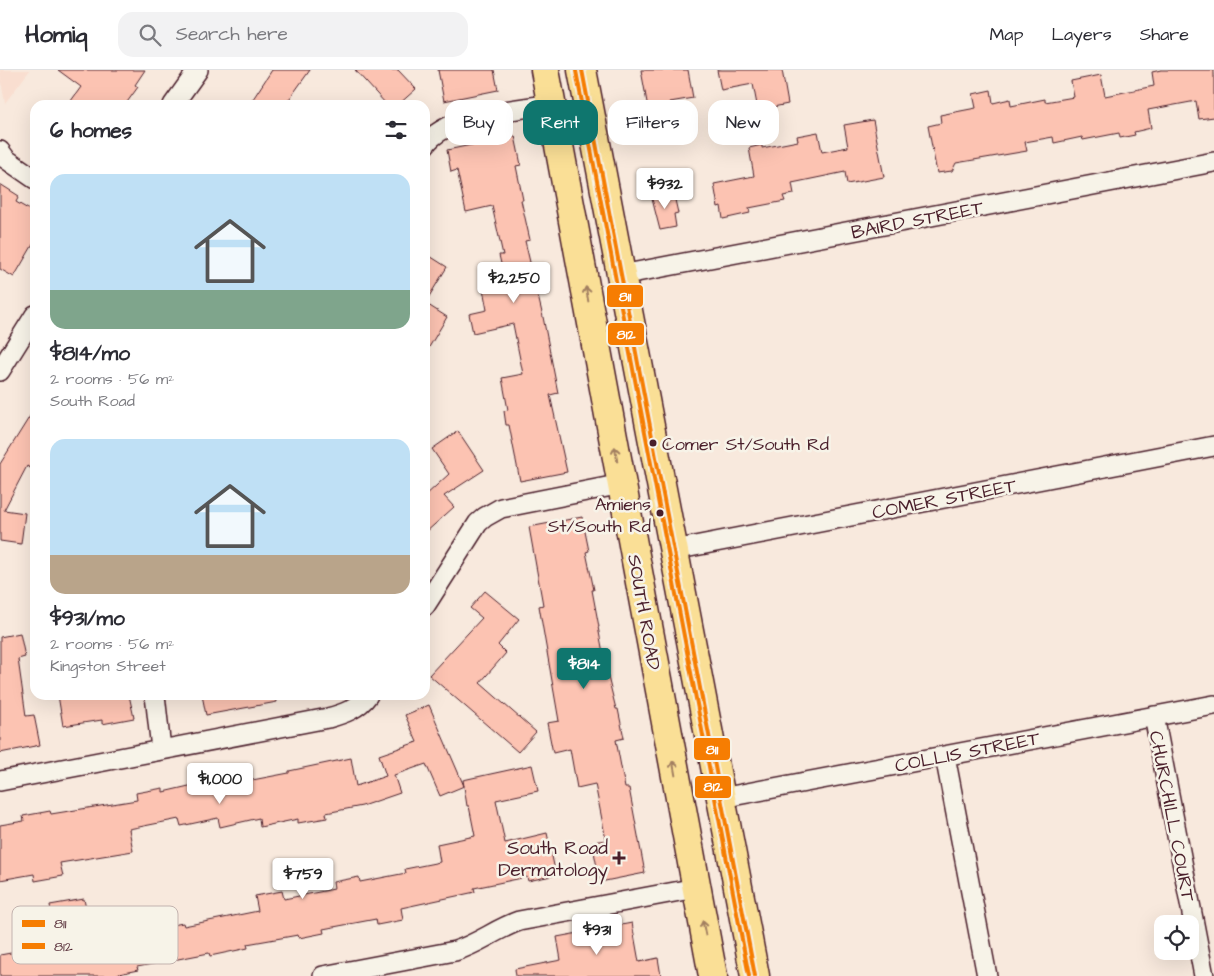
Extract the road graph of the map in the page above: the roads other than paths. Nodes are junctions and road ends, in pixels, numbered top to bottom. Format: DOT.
graph roads {
  1 [pos="198,70"];
  2 [pos="545,70"];
  3 [pos="582,70"];
  4 [pos="177,100"];
  5 [pos="550,100"];
  6 [pos="523,109"];
  7 [pos="430,139"];
  8 [pos="559,145"];
  9 [pos="0,151"];
  10 [pos="1214,162"];
  11 [pos="30,176"];
  12 [pos="621,275"];
  13 [pos="30,322"];
  14 [pos="0,371"];
  15 [pos="1214,446"];
  16 [pos="622,484"];
  17 [pos="674,550"];
  18 [pos="430,598"];
  19 [pos="156,700"];
  20 [pos="363,700"];
  21 [pos="1214,704"];
  22 [pos="1154,716"];
  23 [pos="161,750"];
  24 [pos="944,756"];
  25 [pos="0,781"];
  26 [pos="721,798"];
  27 [pos="737,881"];
  28 [pos="696,888"];
  29 [pos="323,976"];
  30 [pos="713,976"];
  31 [pos="755,976"];
  32 [pos="987,976"];
  33 [pos="1204,976"];
  1 -- 4 [label="street"];
  2 -- 5 [label="main road, SOUTH ROAD"];
  3 -- 12 [label="main road, SOUTH ROAD"];
  6 -- 7 [label="street"];
  16 -- 8 [label="main road, SOUTH ROAD, one-way"];
  9 -- 11 [label="street"];
  10 -- 12 [label="street, BAIRD STREET"];
  12 -- 17 [label="main road, SOUTH ROAD"];
  13 -- 14 [label="street"];
  15 -- 17 [label="street, COMER STREET"];
  16 -- 18 [label="street"];
  28 -- 16 [label="main road, SOUTH ROAD, one-way"];
  17 -- 26 [label="main road, SOUTH ROAD"];
  19 -- 23 [label="street"];
  20 -- 23 [label="street"];
  21 -- 22 [label="street, COLLIS STREET"];
  22 -- 24 [label="street, COLLIS STREET"];
  22 -- 33 [label="street, CHURCHILL COURT"];
  23 -- 25 [label="street"];
  24 -- 26 [label="street, COLLIS STREET"];
  24 -- 32 [label="street"];
  26 -- 27 [label="main road, SOUTH ROAD"];
  27 -- 28 [label="main road"];
  27 -- 31 [label="main road, SOUTH ROAD"];
  28 -- 29 [label="street"];
  30 -- 28 [label="main road, SOUTH ROAD, one-way"];
}
